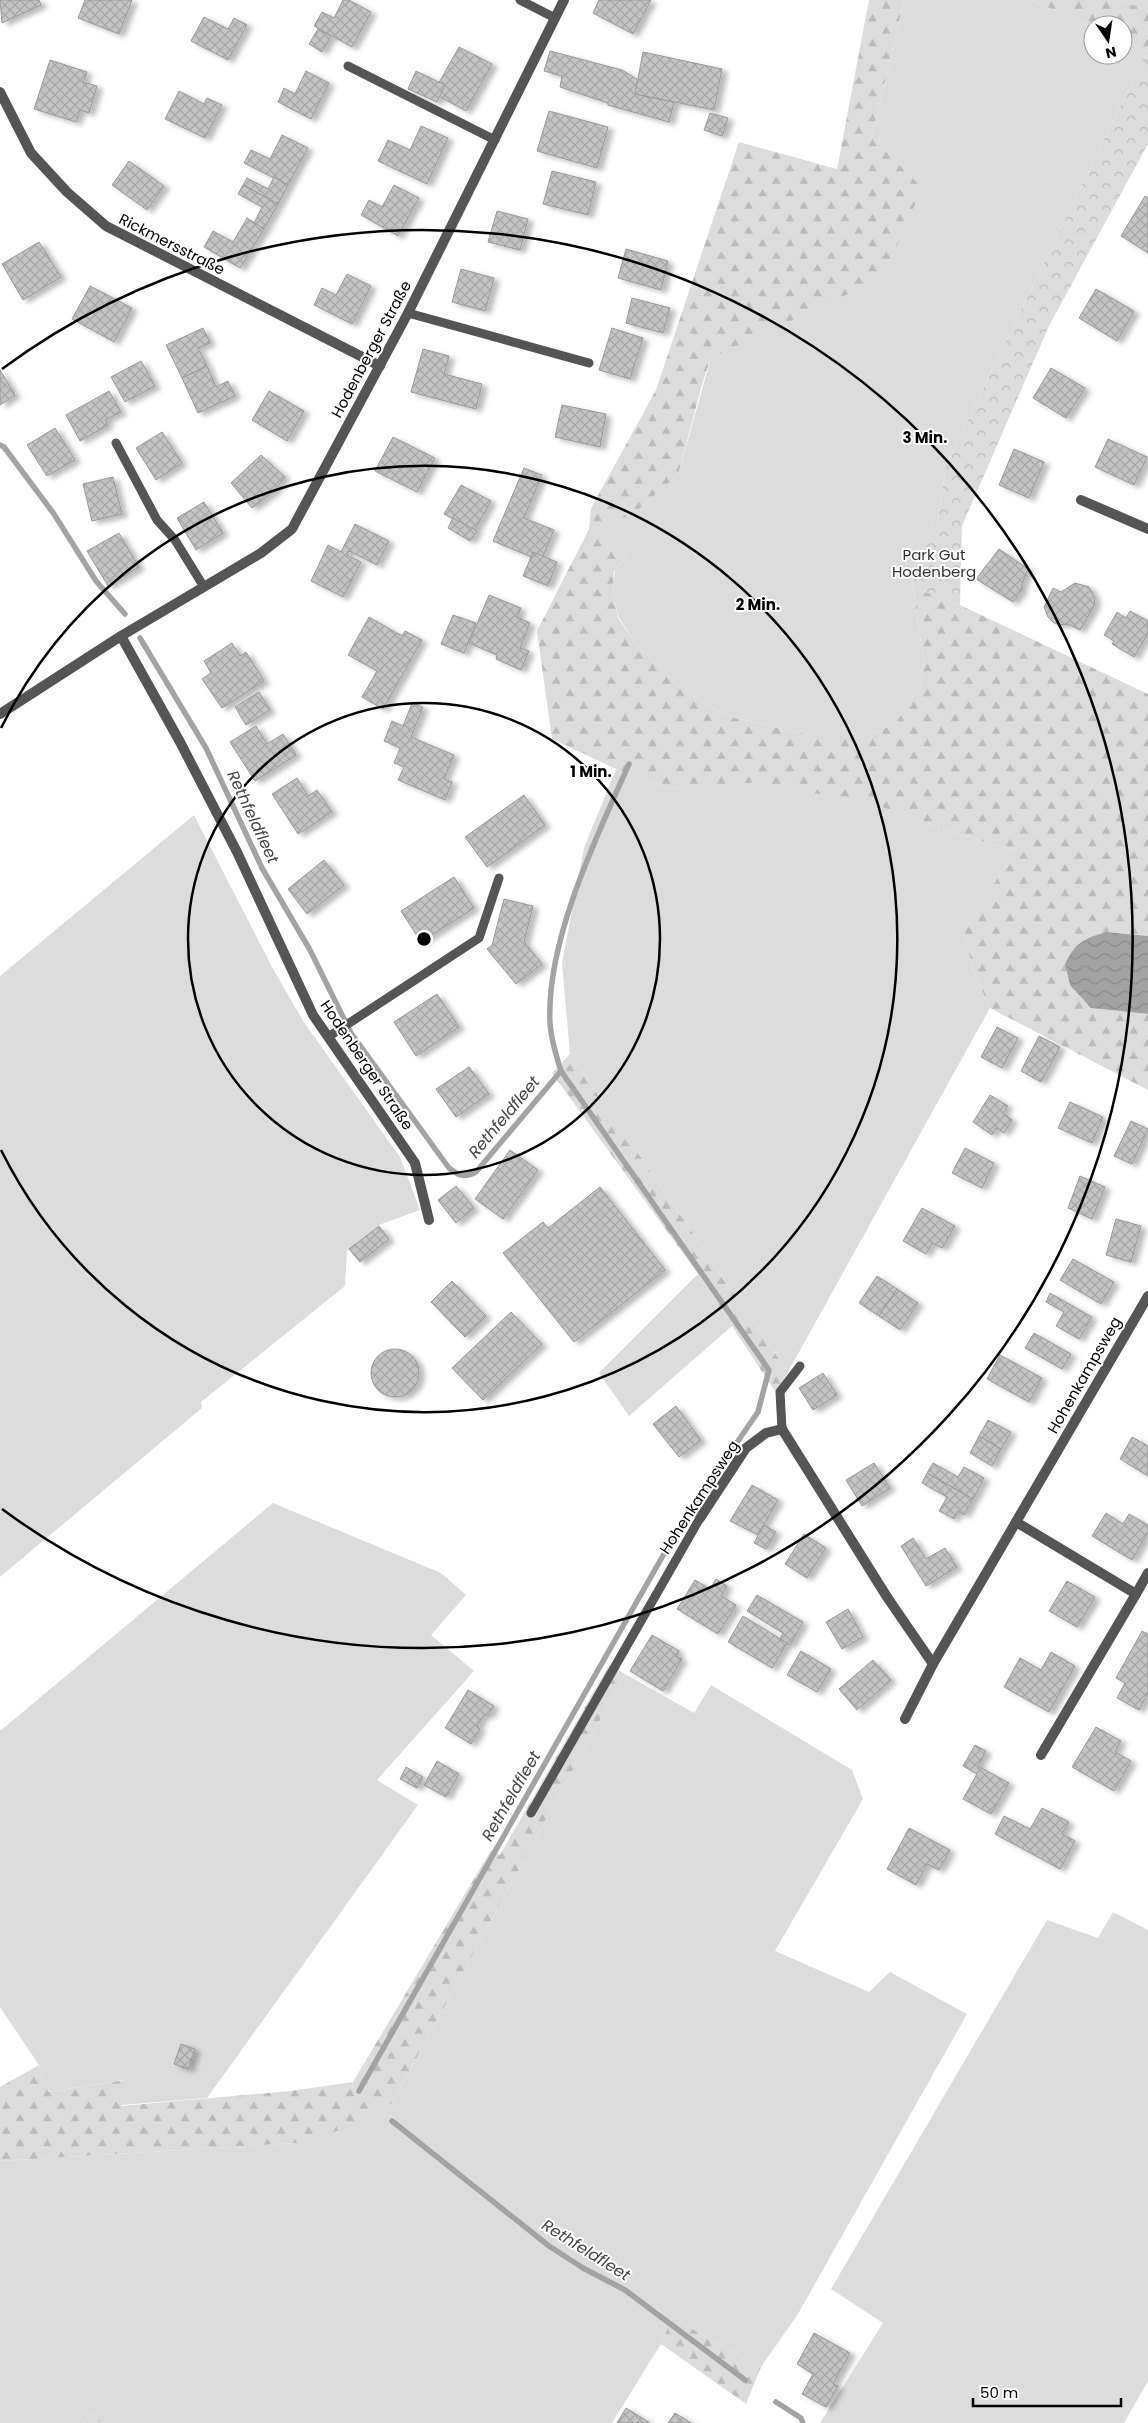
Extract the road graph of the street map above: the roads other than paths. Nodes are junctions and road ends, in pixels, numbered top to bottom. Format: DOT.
graph roads {
  1 [pos="520,0"];
  2 [pos="564,0"];
  3 [pos="555,18"];
  4 [pos="348,66"];
  5 [pos="0,92"];
  6 [pos="494,140"];
  7 [pos="408,312"];
  8 [pos="589,363"];
  9 [pos="380,366"];
  10 [pos="116,444"];
  11 [pos="1081,500"];
  12 [pos="1148,529"];
  13 [pos="204,587"];
  14 [pos="121,636"];
  15 [pos="0,714"];
  16 [pos="499,878"];
  17 [pos="328,1037"];
  18 [pos="429,1220"];
  19 [pos="1148,1296"];
  20 [pos="800,1366"];
  21 [pos="782,1429"];
  22 [pos="700,1518"];
  23 [pos="1016,1522"];
  24 [pos="1148,1572"];
  25 [pos="1136,1594"];
  26 [pos="933,1664"];
  27 [pos="905,1719"];
  28 [pos="1041,1755"];
  29 [pos="531,1813"];
  1 -- 3 [label="lane"];
  2 -- 3 [label="street, Hodenberger Straße"];
  3 -- 6 [label="street, Hodenberger Straße"];
  4 -- 6 [label="lane"];
  5 -- 9 [label="street, Rickmersstraße"];
  6 -- 7 [label="street, Hodenberger Straße"];
  7 -- 8 [label="lane"];
  7 -- 9 [label="street, Hodenberger Straße"];
  9 -- 13 [label="street, Hodenberger Straße"];
  10 -- 13 [label="lane"];
  11 -- 12 [label="street"];
  13 -- 14 [label="street, Hodenberger Straße"];
  14 -- 15 [label="street, Hodenberger Straße"];
  14 -- 17 [label="street, Hodenberger Straße"];
  16 -- 17 [label="lane"];
  17 -- 18 [label="street, Hodenberger Straße"];
  19 -- 23 [label="street, Hohenkampsweg"];
  20 -- 21 [label="lane"];
  21 -- 22 [label="street, Hohenkampsweg"];
  21 -- 26 [label="street"];
  22 -- 29 [label="lane, Hohenkampsweg"];
  23 -- 25 [label="street"];
  23 -- 26 [label="street, Hohenkampsweg"];
  24 -- 25 [label="street"];
  25 -- 28 [label="street"];
  26 -- 27 [label="street, Hohenkampsweg"];
}
